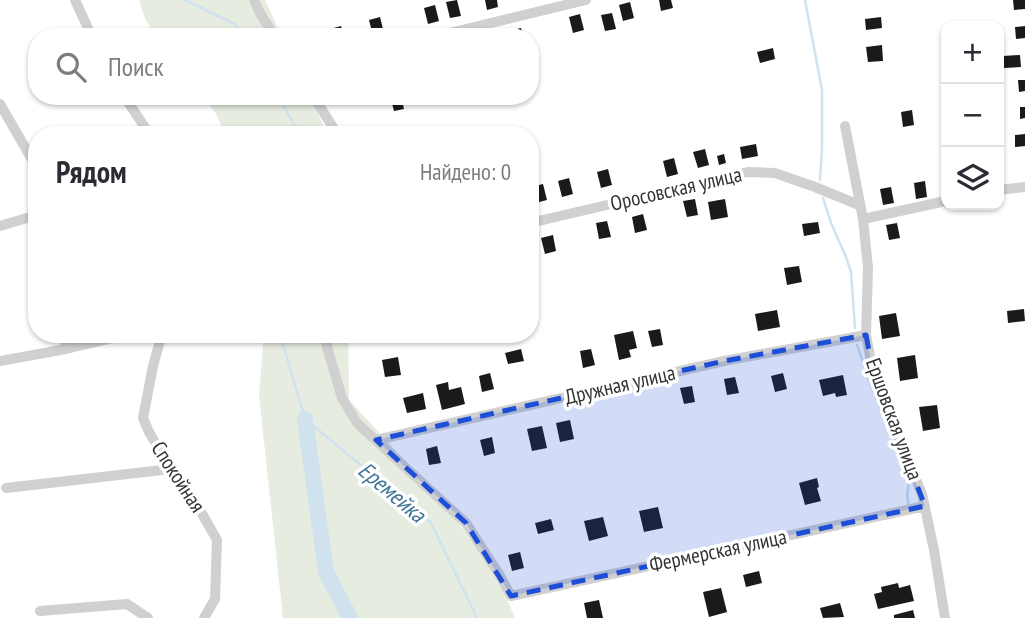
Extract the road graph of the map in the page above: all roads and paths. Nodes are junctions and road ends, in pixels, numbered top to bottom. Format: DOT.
graph roads {
  1 [pos="75,0"];
  2 [pos="254,0"];
  3 [pos="586,0"];
  4 [pos="88,28"];
  5 [pos="269,28"];
  6 [pos="470,28"];
  7 [pos="0,104"];
  8 [pos="130,105"];
  9 [pos="319,105"];
  10 [pos="144,126"];
  11 [pos="332,126"];
  12 [pos="845,126"];
  13 [pos="28,152"];
  14 [pos="1025,187"];
  15 [pos="1004,189"];
  16 [pos="941,202"];
  17 [pos="859,205"];
  18 [pos="28,218"];
  19 [pos="863,219"];
  20 [pos="539,221"];
  21 [pos="0,226"];
  22 [pos="866,335"];
  23 [pos="65,343"];
  24 [pos="92,343"];
  25 [pos="159,343"];
  26 [pos="327,343"];
  27 [pos="66,349"];
  28 [pos="0,361"];
  29 [pos="376,440"];
  30 [pos="171,469"];
  31 [pos="6,488"];
  32 [pos="925,506"];
  33 [pos="40,611"];
  34 [pos="148,618"];
  35 [pos="204,618"];
  36 [pos="945,618"];
  1 -- 4 [label="street"];
  2 -- 5 [label="street"];
  3 -- 6 [label="street"];
  7 -- 13 [label="street"];
  8 -- 10 [label="street"];
  9 -- 11 [label="street"];
  12 -- 17 [label="street, Ершовская улица"];
  14 -- 15 [label="street"];
  16 -- 19 [label="street"];
  17 -- 19 [label="street, Ершовская улица"];
  17 -- 20 [label="street, Оросовская улица"];
  18 -- 21 [label="street"];
  19 -- 22 [label="street, Ершовская улица"];
  22 -- 29 [label="street, Дружная улица"];
  22 -- 32 [label="street, Ершовская улица"];
  23 -- 27 [label="street"];
  24 -- 27 [label="street"];
  25 -- 30 [label="street, Спокойная"];
  26 -- 29 [label="street"];
  27 -- 28 [label="street"];
  29 -- 32 [label="street, Фермерская улица"];
  30 -- 31 [label="street"];
  30 -- 35 [label="street, Спокойная"];
  32 -- 36 [label="street, Ершовская улица"];
  33 -- 34 [label="street"];
}
